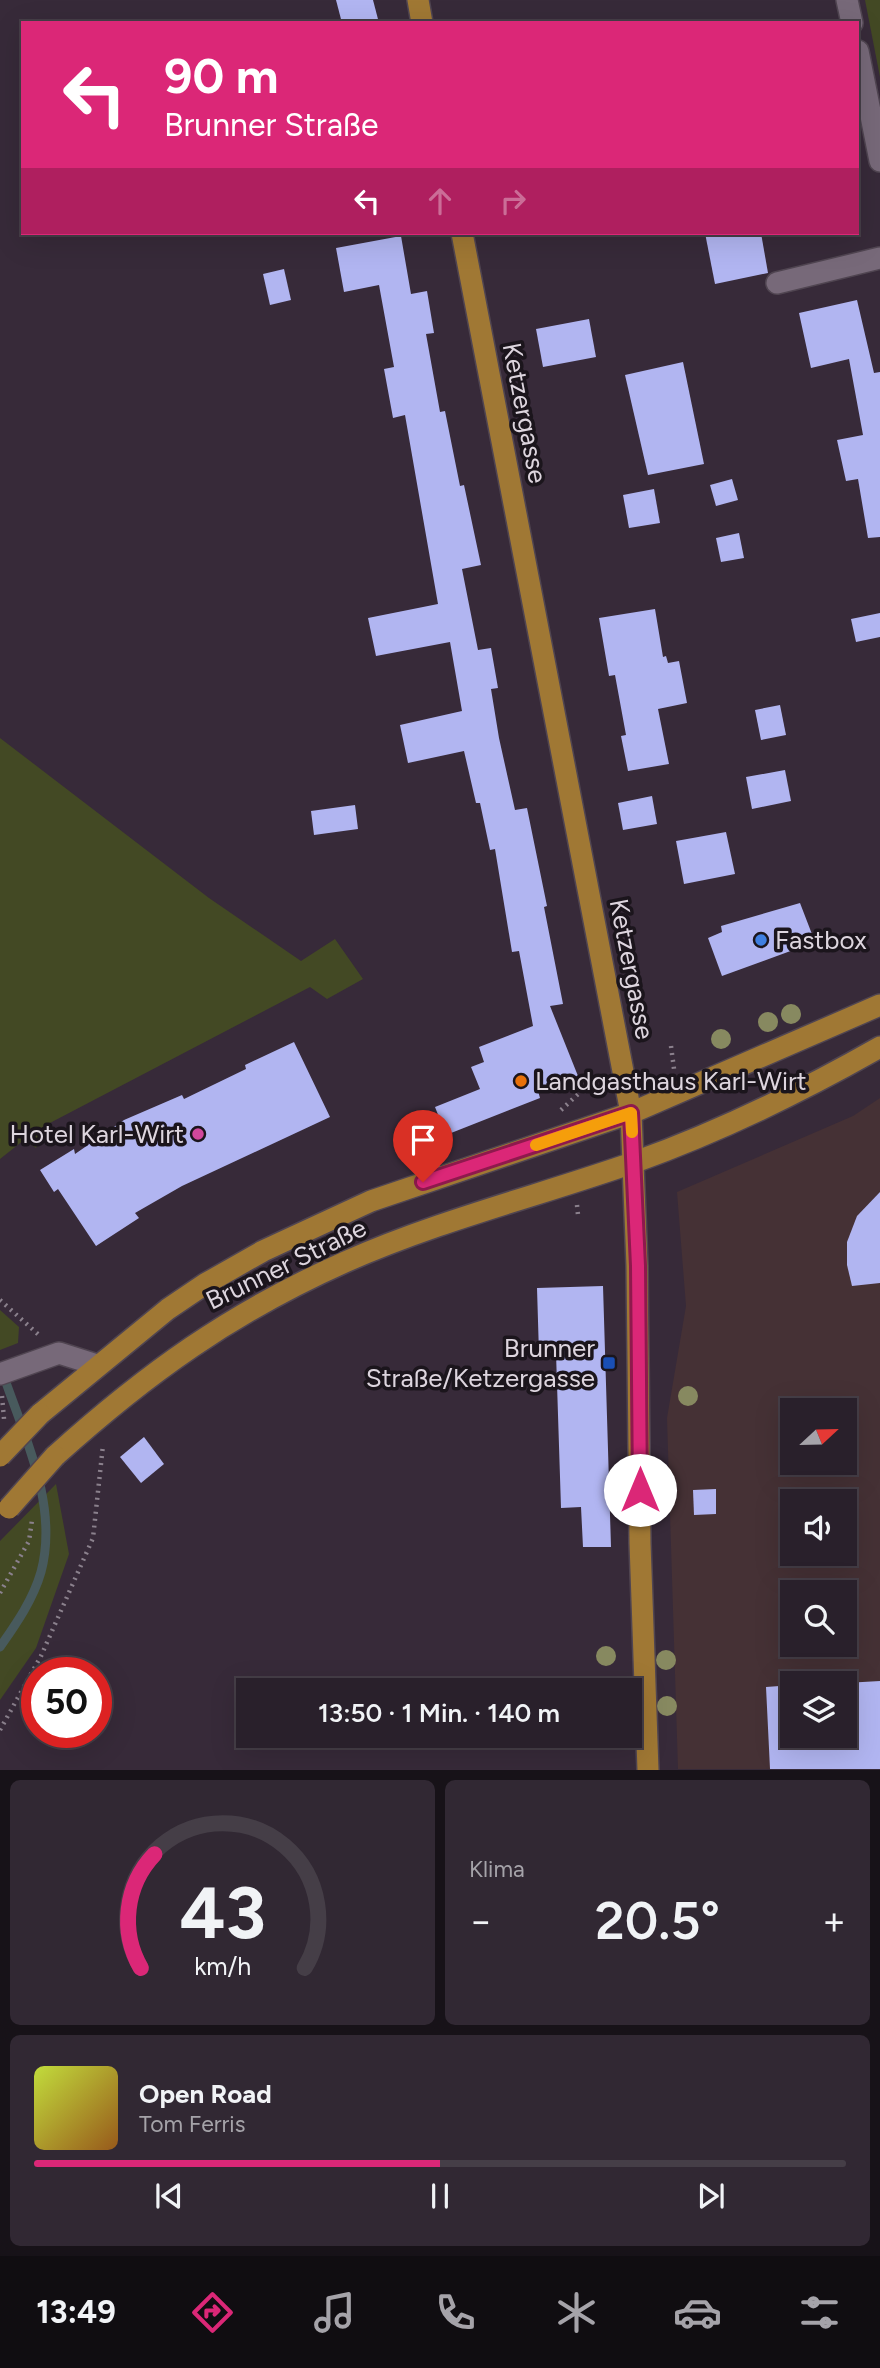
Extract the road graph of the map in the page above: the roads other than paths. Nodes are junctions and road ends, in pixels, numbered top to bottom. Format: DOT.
graph roads {
  1 [pos="418,0"];
  2 [pos="847,0"];
  3 [pos="422,21"];
  4 [pos="852,21"];
  5 [pos="859,56"];
  6 [pos="880,161"];
  7 [pos="462,235"];
  8 [pos="880,258"];
  9 [pos="777,283"];
  10 [pos="880,1005"];
  11 [pos="880,1047"];
  12 [pos="631,1113"];
  13 [pos="422,1160"];
  14 [pos="634,1162"];
  15 [pos="436,1178"];
  16 [pos="97,1365"];
  17 [pos="0,1374"];
  18 [pos="0,1456"];
  19 [pos="5,1513"];
  20 [pos="648,1769"];
  1 -- 3 [label="main road"];
  2 -- 4 [label="street"];
  5 -- 6 [label="street"];
  7 -- 12 [label="main road, Ketzergasse"];
  8 -- 9 [label="street"];
  10 -- 12 [label="main road, Brunner Straße"];
  11 -- 14 [label="main road, Brunner Straße"];
  12 -- 14 [label="main road, Ketzergasse"];
  12 -- 15 [label="main road, Brunner Straße"];
  13 -- 15 [label="street"];
  14 -- 19 [label="main road, Brunner Straße, bridge"];
  14 -- 20 [label="main road, Ketzergasse"];
  15 -- 16 [label="main road, Brunner Straße"];
  16 -- 17 [label="street"];
  16 -- 18 [label="main road, Brunner Straße, bridge"];
}
